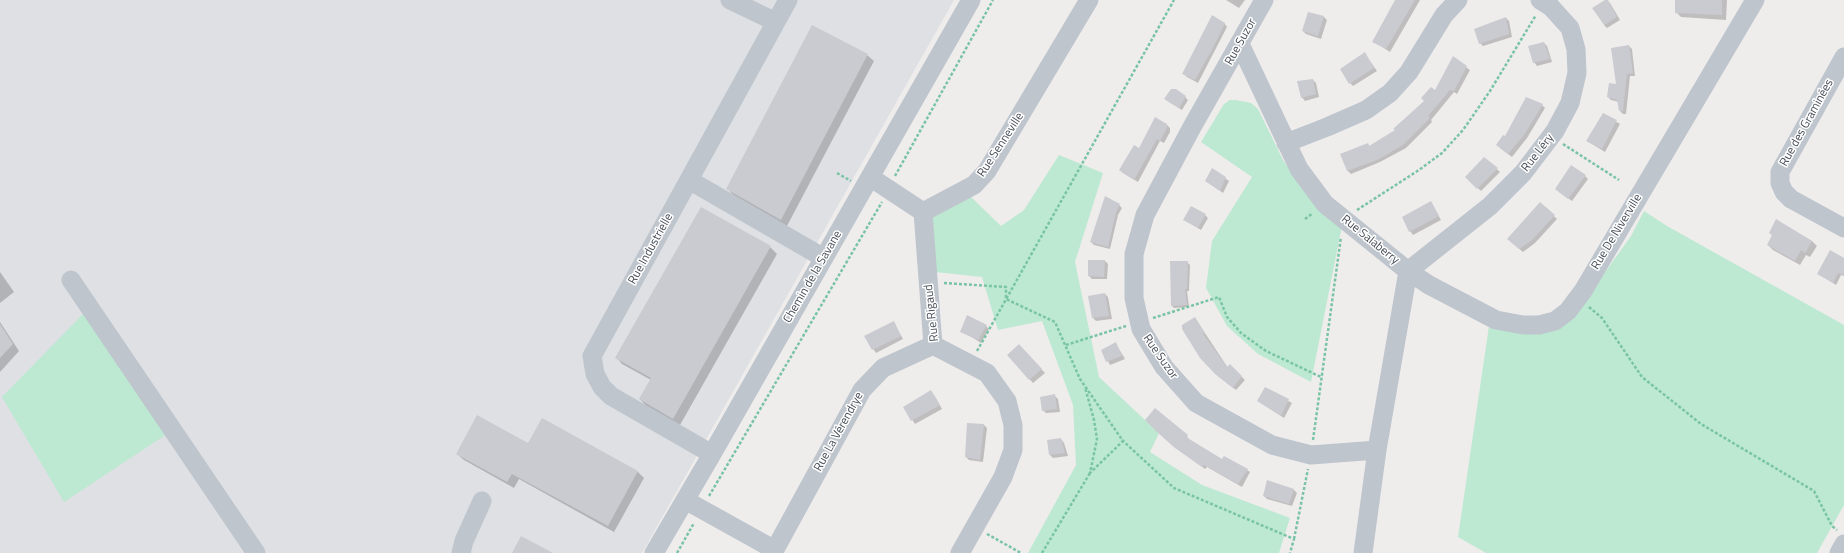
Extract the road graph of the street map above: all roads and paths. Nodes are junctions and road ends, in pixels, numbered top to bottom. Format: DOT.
graph roads {
  1 [pos="730,0"];
  2 [pos="788,0"];
  3 [pos="971,0"];
  4 [pos="993,0"];
  5 [pos="1089,0"];
  6 [pos="1174,0"];
  7 [pos="1264,0"];
  8 [pos="1458,0"];
  9 [pos="1755,0"];
  10 [pos="1542,1"];
  11 [pos="776,22"];
  12 [pos="1240,44"];
  13 [pos="1844,57"];
  14 [pos="1551,136"];
  15 [pos="1286,142"];
  16 [pos="837,173"];
  17 [pos="894,179"];
  18 [pos="689,180"];
  19 [pos="863,180"];
  20 [pos="1619,180"];
  21 [pos="883,199"];
  22 [pos="923,212"];
  23 [pos="1344,218"];
  24 [pos="1844,228"];
  25 [pos="824,258"];
  26 [pos="1408,271"];
  27 [pos="71,280"];
  28 [pos="929,282"];
  29 [pos="1578,298"];
  30 [pos="1006,299"];
  31 [pos="1139,322"];
  32 [pos="933,345"];
  33 [pos="1066,345"];
  34 [pos="970,364"];
  35 [pos="1322,377"];
  36 [pos="1085,387"];
  37 [pos="1123,441"];
  38 [pos="1377,450"];
  39 [pos="712,454"];
  40 [pos="1311,455"];
  41 [pos="1090,473"];
  42 [pos="685,500"];
  43 [pos="482,501"];
  44 [pos="702,510"];
  45 [pos="974,527"];
  46 [pos="1841,537"];
  47 [pos="1294,539"];
  48 [pos="774,551"];
  49 [pos="256,553"];
  50 [pos="461,553"];
  51 [pos="654,553"];
  52 [pos="677,553"];
  53 [pos="960,553"];
  54 [pos="1021,553"];
  55 [pos="1042,553"];
  56 [pos="1290,553"];
  57 [pos="1363,553"];
  58 [pos="1839,553"];
  1 -- 11 [label="street"];
  2 -- 11 [label="street, Rue Industrielle"];
  3 -- 19 [label="street, Chemin de la Savane"];
  4 -- 17 [label="path"];
  5 -- 22 [label="street, Rue Senneville"];
  6 -- 30 [label="path"];
  7 -- 12 [label="street, Rue Suzor"];
  8 -- 15 [label="street"];
  9 -- 29 [label="street, Rue De Niverville"];
  10 -- 14 [label="street, Rue Léry"];
  10 -- 23 [label="path"];
  11 -- 18 [label="street, Rue Industrielle"];
  12 -- 15 [label="street, Rue Salaberry"];
  12 -- 31 [label="street, Rue Suzor"];
  13 -- 24 [label="street, Rue des Graminées"];
  14 -- 20 [label="path"];
  14 -- 26 [label="street, Rue Léry"];
  15 -- 23 [label="street, Rue Salaberry"];
  16 -- 19 [label="path"];
  18 -- 25 [label="street"];
  18 -- 39 [label="street, Rue Industrielle"];
  19 -- 22 [label="street"];
  19 -- 25 [label="street, Chemin de la Savane"];
  21 -- 44 [label="path"];
  22 -- 28 [label="street, Rue Rigaud"];
  23 -- 26 [label="street, Rue Salaberry"];
  23 -- 35 [label="path"];
  25 -- 39 [label="street, Chemin de la Savane"];
  26 -- 29 [label="street, Rue De Niverville"];
  26 -- 38 [label="street, Rue Salaberry"];
  27 -- 49 [label="street"];
  28 -- 30 [label="path"];
  28 -- 32 [label="street, Rue Rigaud"];
  29 -- 46 [label="path"];
  30 -- 33 [label="path"];
  30 -- 34 [label="path"];
  31 -- 33 [label="path"];
  31 -- 35 [label="path"];
  31 -- 40 [label="street, Rue Suzor"];
  32 -- 34 [label="street, Rue Rigaud"];
  32 -- 48 [label="street, Rue La Vérendrye"];
  33 -- 36 [label="path"];
  34 -- 45 [label="street, Rue Rigaud"];
  35 -- 40 [label="path"];
  36 -- 37 [label="path"];
  36 -- 41 [label="path"];
  37 -- 41 [label="path"];
  37 -- 47 [label="path"];
  38 -- 40 [label="street, Rue Suzor"];
  38 -- 57 [label="street, Rue Salaberry"];
  39 -- 42 [label="street, Chemin de la Savane"];
  40 -- 47 [label="path"];
  41 -- 55 [label="path"];
  42 -- 44 [label="street, Rue La Vérendrye"];
  42 -- 51 [label="street, Chemin de la Savane"];
  43 -- 50 [label="street"];
  44 -- 48 [label="street, Rue La Vérendrye"];
  44 -- 52 [label="path"];
  45 -- 53 [label="street, Rue Rigaud"];
  45 -- 54 [label="path"];
  46 -- 58 [label="street"];
  47 -- 56 [label="path"];
}
